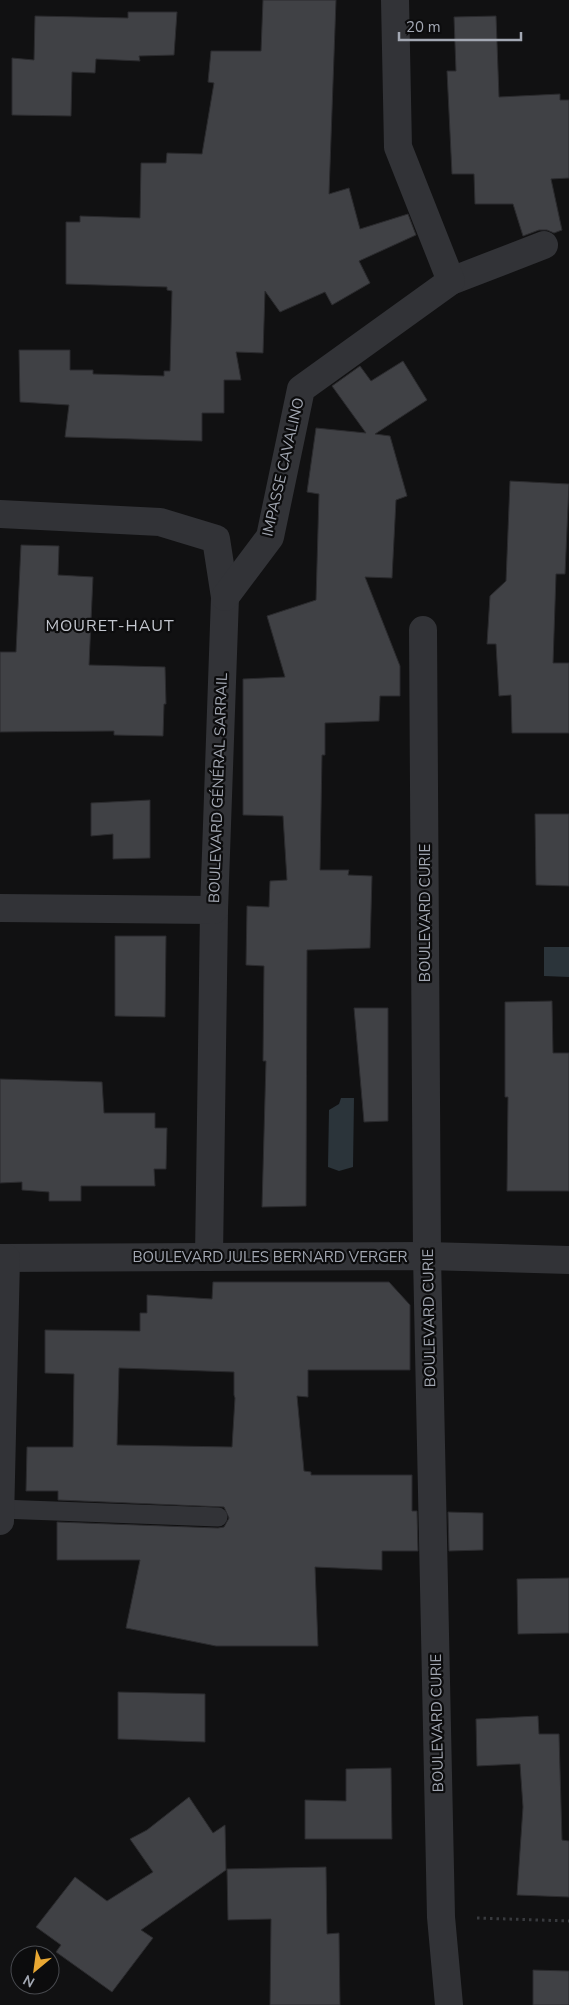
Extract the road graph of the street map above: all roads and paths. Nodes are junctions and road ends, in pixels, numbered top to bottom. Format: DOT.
graph roads {
  1 [pos="395,0"];
  2 [pos="544,245"];
  3 [pos="451,281"];
  4 [pos="0,514"];
  5 [pos="225,597"];
  6 [pos="423,630"];
  7 [pos="0,908"];
  8 [pos="214,910"];
  9 [pos="427,1256"];
  10 [pos="3,1258"];
  11 [pos="210,1258"];
  12 [pos="569,1260"];
  13 [pos="0,1509"];
  14 [pos="218,1517"];
  15 [pos="0,1521"];
  16 [pos="441,1917"];
  17 [pos="569,1921"];
  18 [pos="448,2005"];
  1 -- 3 [label="street"];
  2 -- 3 [label="street, IMPASSE CAVALINO"];
  3 -- 5 [label="street, IMPASSE CAVALINO"];
  4 -- 5 [label="street, BOULEVARD GÉNÉRAL SARRAIL"];
  5 -- 8 [label="street, BOULEVARD GÉNÉRAL SARRAIL"];
  6 -- 9 [label="street, BOULEVARD CURIE"];
  7 -- 8 [label="street"];
  8 -- 11 [label="street, BOULEVARD GÉNÉRAL SARRAIL"];
  9 -- 11 [label="street, BOULEVARD JULES BERNARD VERGER"];
  9 -- 12 [label="street, BOULEVARD JULES BERNARD VERGER"];
  9 -- 16 [label="street, BOULEVARD CURIE"];
  10 -- 11 [label="street, BOULEVARD JULES BERNARD VERGER"];
  10 -- 13 [label="street"];
  13 -- 14 [label="lane"];
  13 -- 15 [label="street"];
  16 -- 17 [label="path"];
  16 -- 18 [label="street, BOULEVARD CURIE"];
}
